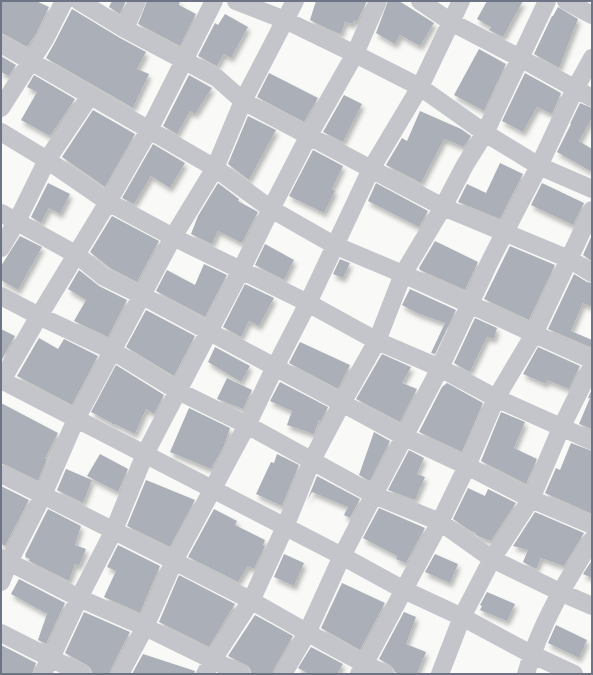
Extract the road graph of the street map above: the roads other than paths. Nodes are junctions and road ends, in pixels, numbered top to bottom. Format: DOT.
graph roads {
  1 [pos="64,1"];
  2 [pos="79,1"];
  3 [pos="137,1"];
  4 [pos="214,1"];
  5 [pos="236,1"];
  6 [pos="295,1"];
  7 [pos="378,1"];
  8 [pos="420,1"];
  9 [pos="461,1"];
  10 [pos="547,1"];
  11 [pos="566,1"];
  12 [pos="592,15"];
  13 [pos="285,20"];
  14 [pos="452,22"];
  15 [pos="125,29"];
  16 [pos="1,44"];
  17 [pos="355,54"];
  18 [pos="520,58"];
  19 [pos="592,58"];
  20 [pos="30,61"];
  21 [pos="184,61"];
  22 [pos="420,87"];
  23 [pos="575,89"];
  24 [pos="90,96"];
  25 [pos="592,98"];
  26 [pos="243,100"];
  27 [pos="1,108"];
  28 [pos="149,130"];
  29 [pos="1,132"];
  30 [pos="485,133"];
  31 [pos="309,135"];
  32 [pos="47,160"];
  33 [pos="539,166"];
  34 [pos="215,168"];
  35 [pos="371,169"];
  36 [pos="592,189"];
  37 [pos="108,202"];
  38 [pos="443,207"];
  39 [pos="270,209"];
  40 [pos="592,210"];
  41 [pos="1,213"];
  42 [pos="17,222"];
  43 [pos="506,232"];
  44 [pos="173,237"];
  45 [pos="334,246"];
  46 [pos="1,248"];
  47 [pos="77,255"];
  48 [pos="569,259"];
  49 [pos="241,270"];
  50 [pos="592,273"];
  51 [pos="403,274"];
  52 [pos="141,294"];
  53 [pos="1,296"];
  54 [pos="308,303"];
  55 [pos="470,304"];
  56 [pos="39,316"];
  57 [pos="208,332"];
  58 [pos="534,334"];
  59 [pos="377,341"];
  60 [pos="113,351"];
  61 [pos="592,360"];
  62 [pos="592,366"];
  63 [pos="275,367"];
  64 [pos="440,368"];
  65 [pos="1,381"];
  66 [pos="178,391"];
  67 [pos="496,398"];
  68 [pos="342,403"];
  69 [pos="76,419"];
  70 [pos="247,425"];
  71 [pos="562,428"];
  72 [pos="405,437"];
  73 [pos="592,441"];
  74 [pos="145,454"];
  75 [pos="312,460"];
  76 [pos="467,466"];
  77 [pos="1,474"];
  78 [pos="213,489"];
  79 [pos="43,495"];
  80 [pos="374,495"];
  81 [pos="532,499"];
  82 [pos="440,522"];
  83 [pos="592,525"];
  84 [pos="285,527"];
  85 [pos="114,530"];
  86 [pos="592,540"];
  87 [pos="342,556"];
  88 [pos="492,559"];
  89 [pos="5,560"];
  90 [pos="174,561"];
  91 [pos="1,582"];
  92 [pos="404,590"];
  93 [pos="560,592"];
  94 [pos="79,598"];
  95 [pos="250,601"];
  96 [pos="592,606"];
  97 [pos="462,618"];
  98 [pos="145,627"];
  99 [pos="1,633"];
  100 [pos="307,633"];
  101 [pos="531,654"];
  102 [pos="51,658"];
  103 [pos="208,667"];
  104 [pos="362,669"];
  105 [pos="42,674"];
  106 [pos="82,674"];
  107 [pos="120,674"];
  108 [pos="241,674"];
  109 [pos="283,674"];
  110 [pos="385,674"];
  111 [pos="440,674"];
  112 [pos="526,674"];
  113 [pos="574,674"];
  1 -- 20 [label="street"];
  2 -- 15 [label="street"];
  3 -- 15 [label="street"];
  4 -- 21 [label="street"];
  5 -- 13 [label="street"];
  6 -- 13 [label="street"];
  7 -- 17 [label="street"];
  8 -- 14 [label="street"];
  9 -- 14 [label="street"];
  10 -- 18 [label="street"];
  11 -- 12 [label="street"];
  13 -- 17 [label="street"];
  13 -- 26 [label="street"];
  14 -- 18 [label="street"];
  14 -- 22 [label="street"];
  15 -- 21 [label="street"];
  16 -- 20 [label="street"];
  17 -- 22 [label="street"];
  17 -- 31 [label="street"];
  18 -- 23 [label="street"];
  18 -- 30 [label="street"];
  19 -- 23 [label="street"];
  20 -- 24 [label="street"];
  20 -- 27 [label="street"];
  21 -- 26 [label="street"];
  21 -- 28 [label="street"];
  22 -- 30 [label="street"];
  22 -- 35 [label="street"];
  23 -- 25 [label="street"];
  23 -- 33 [label="street"];
  24 -- 28 [label="street"];
  24 -- 32 [label="street"];
  26 -- 31 [label="street"];
  26 -- 34 [label="street"];
  28 -- 34 [label="street"];
  28 -- 37 [label="street"];
  29 -- 32 [label="street"];
  30 -- 33 [label="street"];
  30 -- 38 [label="street"];
  31 -- 35 [label="street"];
  31 -- 39 [label="street"];
  32 -- 37 [label="street"];
  32 -- 42 [label="street"];
  33 -- 36 [label="street"];
  33 -- 43 [label="street"];
  34 -- 39 [label="street"];
  34 -- 44 [label="street"];
  35 -- 38 [label="street"];
  35 -- 45 [label="street"];
  37 -- 44 [label="street"];
  37 -- 47 [label="street"];
  38 -- 43 [label="street"];
  38 -- 51 [label="street"];
  39 -- 45 [label="street"];
  39 -- 49 [label="street"];
  40 -- 48 [label="street"];
  41 -- 42 [label="street"];
  42 -- 46 [label="street"];
  42 -- 47 [label="street"];
  43 -- 48 [label="street"];
  43 -- 55 [label="street"];
  44 -- 49 [label="street"];
  44 -- 52 [label="street"];
  45 -- 51 [label="street"];
  45 -- 54 [label="street"];
  47 -- 52 [label="street"];
  47 -- 56 [label="street"];
  48 -- 50 [label="street"];
  48 -- 58 [label="street"];
  49 -- 54 [label="street"];
  49 -- 57 [label="street"];
  51 -- 55 [label="street"];
  51 -- 59 [label="street"];
  52 -- 57 [label="street"];
  52 -- 60 [label="street"];
  53 -- 56 [label="street"];
  54 -- 59 [label="street"];
  54 -- 63 [label="street"];
  55 -- 58 [label="street"];
  55 -- 64 [label="street"];
  56 -- 60 [label="street"];
  56 -- 65 [label="street"];
  57 -- 63 [label="street"];
  57 -- 66 [label="street"];
  58 -- 61 [label="street"];
  58 -- 67 [label="street"];
  59 -- 64 [label="street"];
  59 -- 68 [label="street"];
  60 -- 66 [label="street"];
  60 -- 69 [label="street"];
  62 -- 71 [label="street"];
  63 -- 68 [label="street"];
  63 -- 70 [label="street"];
  64 -- 67 [label="street"];
  64 -- 72 [label="street"];
  65 -- 69 [label="street"];
  66 -- 70 [label="street"];
  66 -- 74 [label="street"];
  67 -- 71 [label="street"];
  67 -- 76 [label="street"];
  68 -- 72 [label="street"];
  68 -- 75 [label="street"];
  69 -- 74 [label="street"];
  69 -- 79 [label="street"];
  70 -- 75 [label="street"];
  70 -- 78 [label="street"];
  71 -- 73 [label="street"];
  71 -- 81 [label="street"];
  72 -- 76 [label="street"];
  72 -- 80 [label="street"];
  74 -- 78 [label="street"];
  74 -- 85 [label="street"];
  75 -- 80 [label="street"];
  75 -- 84 [label="street"];
  76 -- 81 [label="street"];
  76 -- 82 [label="street"];
  77 -- 79 [label="street"];
  78 -- 84 [label="street"];
  78 -- 90 [label="street"];
  79 -- 85 [label="street"];
  79 -- 89 [label="street"];
  80 -- 82 [label="street"];
  80 -- 87 [label="street"];
  81 -- 83 [label="street"];
  81 -- 88 [label="street"];
  82 -- 88 [label="street"];
  82 -- 92 [label="street"];
  84 -- 87 [label="street"];
  84 -- 95 [label="street"];
  85 -- 90 [label="street"];
  85 -- 94 [label="street"];
  86 -- 93 [label="street"];
  87 -- 92 [label="street"];
  87 -- 100 [label="street"];
  88 -- 93 [label="street"];
  88 -- 97 [label="street"];
  89 -- 91 [label="street"];
  89 -- 94 [label="street"];
  90 -- 95 [label="street"];
  90 -- 98 [label="street"];
  92 -- 97 [label="street"];
  92 -- 104 [label="street"];
  93 -- 96 [label="street"];
  93 -- 101 [label="street"];
  94 -- 98 [label="street"];
  94 -- 102 [label="street"];
  95 -- 100 [label="street"];
  95 -- 103 [label="street"];
  97 -- 101 [label="street"];
  97 -- 111 [label="street"];
  98 -- 103 [label="street"];
  98 -- 107 [label="street"];
  99 -- 102 [label="street"];
  100 -- 104 [label="street"];
  100 -- 109 [label="street"];
  101 -- 112 [label="street"];
  101 -- 113 [label="street"];
  102 -- 105 [label="street"];
  102 -- 106 [label="street"];
  103 -- 108 [label="street"];
  104 -- 110 [label="street"];
}
